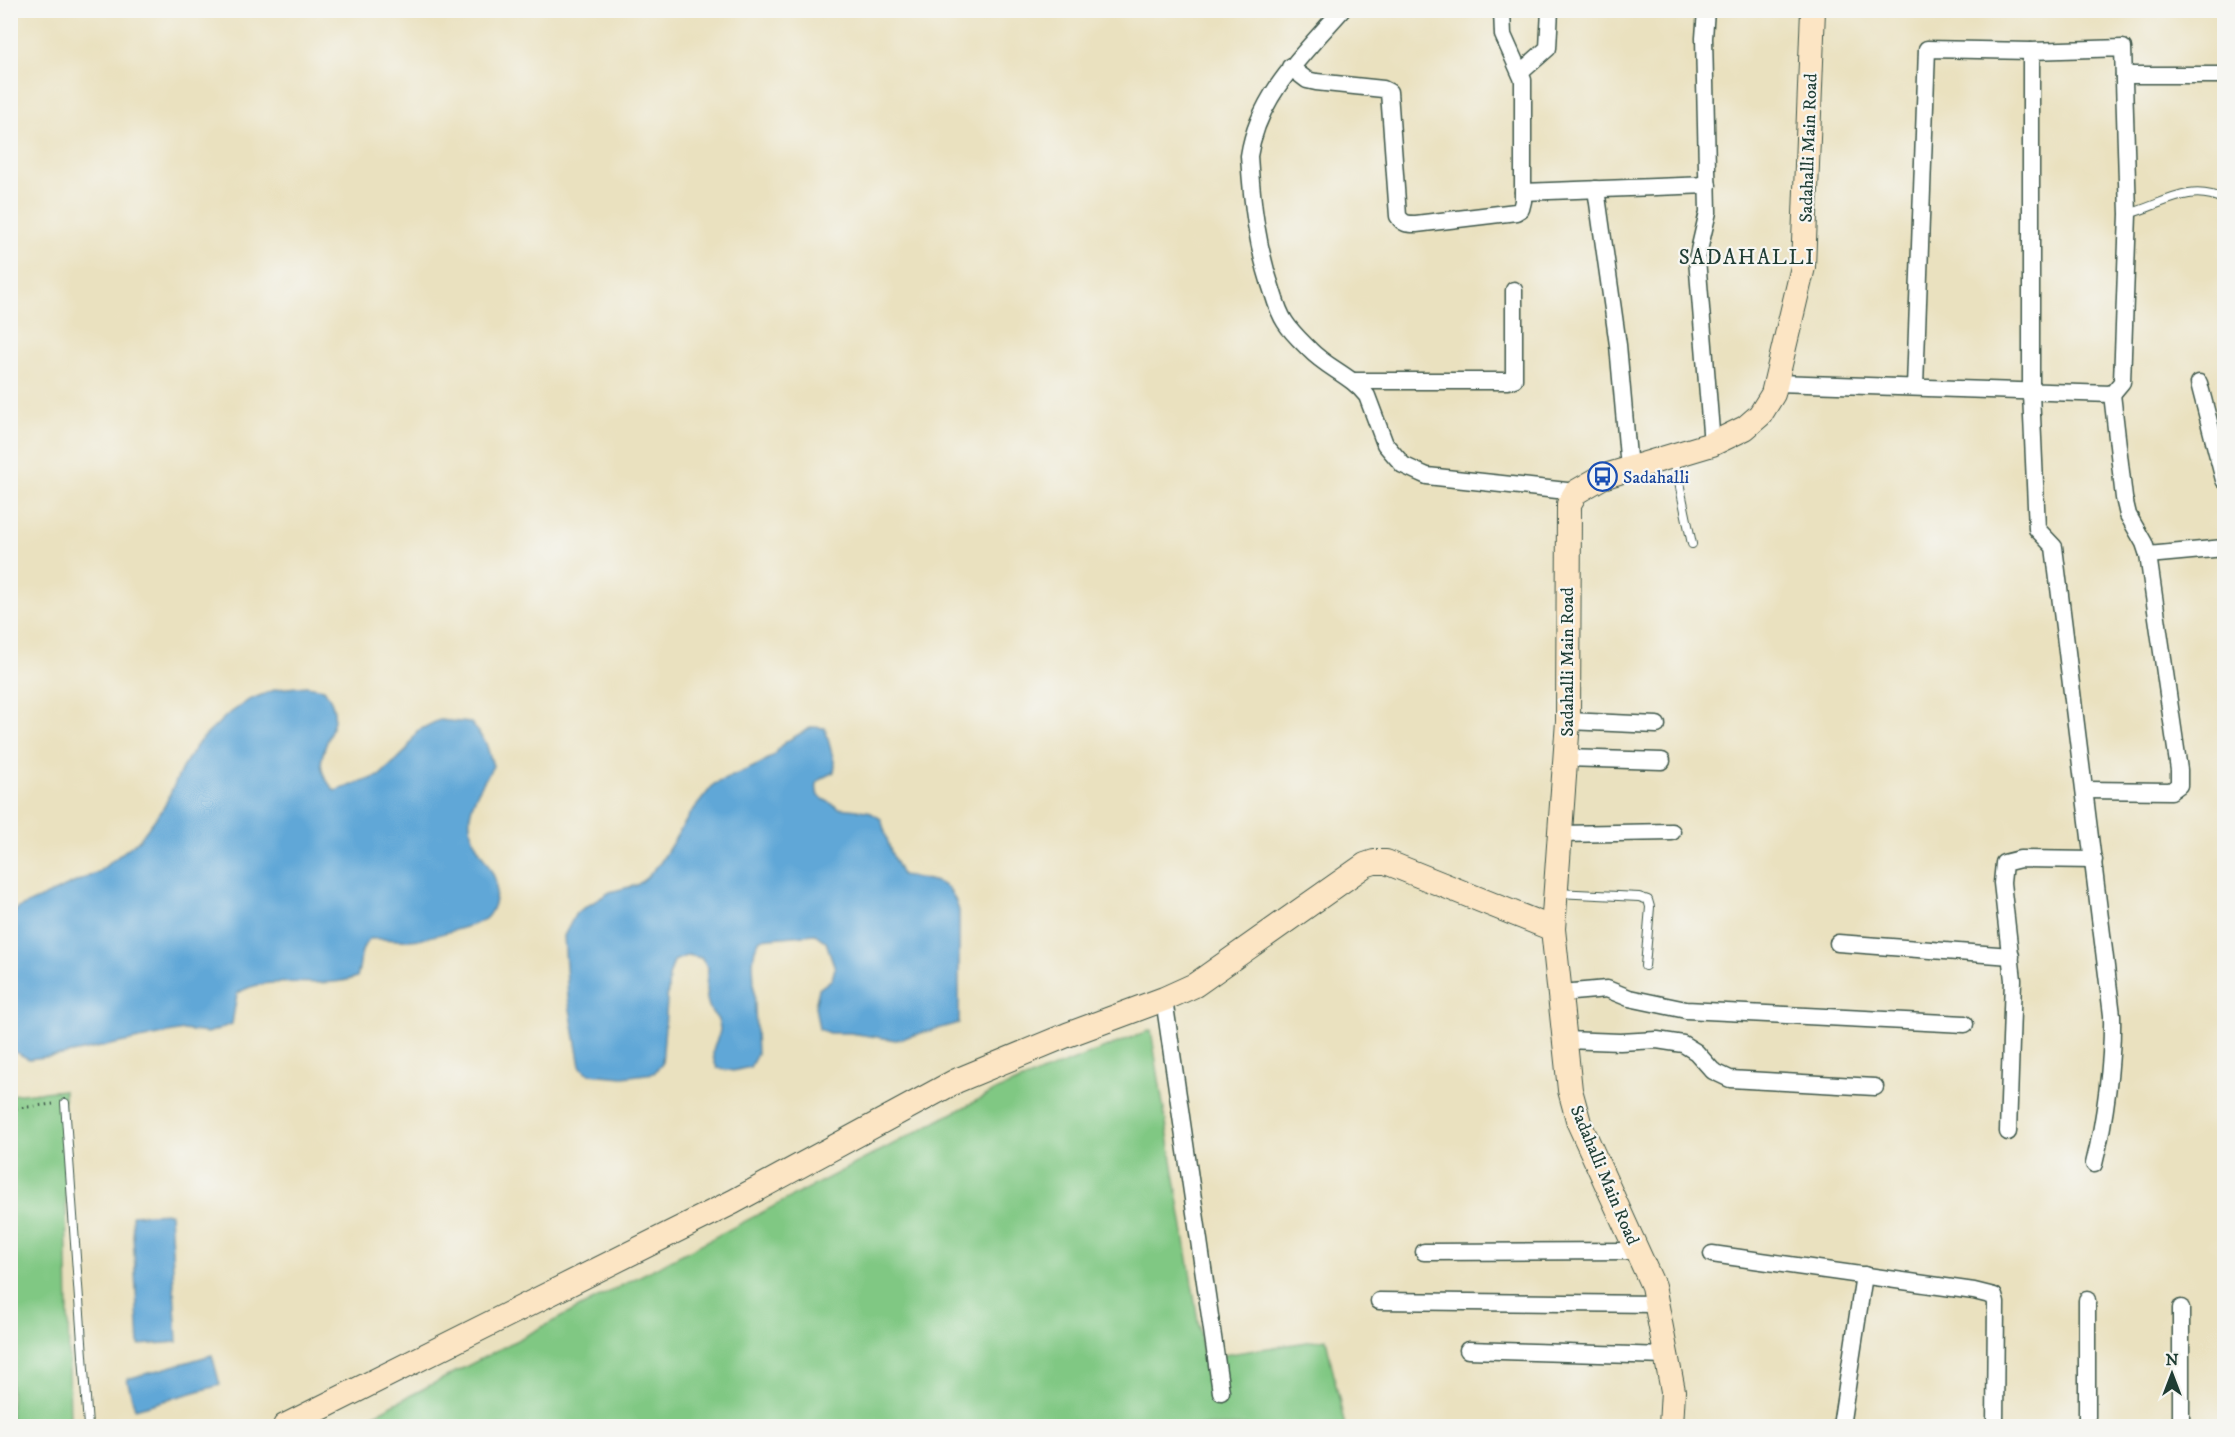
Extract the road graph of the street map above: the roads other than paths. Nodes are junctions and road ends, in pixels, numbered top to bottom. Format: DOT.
graph roads {
  1 [pos="1342,10"];
  2 [pos="1502,10"];
  3 [pos="1550,10"];
  4 [pos="1706,10"];
  5 [pos="1813,10"];
  6 [pos="2031,51"];
  7 [pos="1290,67"];
  8 [pos="1521,72"];
  9 [pos="2124,75"];
  10 [pos="2224,75"];
  11 [pos="1708,185"];
  12 [pos="1596,189"];
  13 [pos="1523,192"];
  14 [pos="2224,200"];
  15 [pos="2128,214"];
  16 [pos="1514,290"];
  17 [pos="1353,381"];
  18 [pos="1777,383"];
  19 [pos="2199,383"];
  20 [pos="1915,387"];
  21 [pos="2031,393"];
  22 [pos="2112,394"];
  23 [pos="1712,444"];
  24 [pos="1673,455"];
  25 [pos="1629,468"];
  26 [pos="2224,480"];
  27 [pos="1576,492"];
  28 [pos="1692,544"];
  29 [pos="2224,548"];
  30 [pos="2148,555"];
  31 [pos="1568,721"];
  32 [pos="1657,725"];
  33 [pos="1566,758"];
  34 [pos="1662,761"];
  35 [pos="2085,790"];
  36 [pos="1672,832"];
  37 [pos="1560,834"];
  38 [pos="2094,860"];
  39 [pos="1556,892"];
  40 [pos="1553,928"];
  41 [pos="1838,944"];
  42 [pos="2011,956"];
  43 [pos="1645,966"];
  44 [pos="1561,993"];
  45 [pos="1164,999"];
  46 [pos="1965,1024"];
  47 [pos="1565,1040"];
  48 [pos="1875,1087"];
  49 [pos="65,1103"];
  50 [pos="2008,1132"];
  51 [pos="2094,1164"];
  52 [pos="1637,1251"];
  53 [pos="1424,1252"];
  54 [pos="1712,1254"];
  55 [pos="1864,1275"];
  56 [pos="2087,1300"];
  57 [pos="1379,1301"];
  58 [pos="1656,1304"];
  59 [pos="2181,1308"];
  60 [pos="1468,1350"];
  61 [pos="1666,1356"];
  62 [pos="1221,1392"];
  63 [pos="88,1426"];
  64 [pos="285,1426"];
  65 [pos="1671,1426"];
  66 [pos="1841,1426"];
  67 [pos="1995,1426"];
  68 [pos="2087,1426"];
  69 [pos="2181,1426"];
  1 -- 7 [label="street"];
  2 -- 8 [label="street"];
  3 -- 8 [label="street"];
  4 -- 11 [label="street"];
  5 -- 18 [label="street, Sadahalli Main Road"];
  6 -- 9 [label="street"];
  6 -- 20 [label="street"];
  6 -- 21 [label="street"];
  7 -- 13 [label="street"];
  7 -- 17 [label="street"];
  8 -- 13 [label="street"];
  9 -- 10 [label="street"];
  9 -- 15 [label="street"];
  11 -- 12 [label="street"];
  11 -- 23 [label="street"];
  12 -- 13 [label="street"];
  12 -- 25 [label="street"];
  14 -- 15 [label="lane"];
  15 -- 22 [label="street"];
  16 -- 17 [label="street"];
  17 -- 27 [label="street"];
  18 -- 20 [label="street"];
  18 -- 23 [label="street, Sadahalli Main Road"];
  19 -- 26 [label="street"];
  20 -- 21 [label="street"];
  21 -- 22 [label="street"];
  21 -- 35 [label="street"];
  22 -- 30 [label="street"];
  23 -- 24 [label="street, Sadahalli Main Road"];
  24 -- 25 [label="street, Sadahalli Main Road"];
  24 -- 28 [label="lane"];
  25 -- 27 [label="street, Sadahalli Main Road"];
  27 -- 31 [label="street, Sadahalli Main Road"];
  29 -- 30 [label="street"];
  30 -- 35 [label="street"];
  31 -- 32 [label="street"];
  31 -- 33 [label="street, Sadahalli Main Road"];
  33 -- 34 [label="street"];
  33 -- 37 [label="street, Sadahalli Main Road"];
  35 -- 38 [label="street"];
  36 -- 37 [label="street"];
  37 -- 39 [label="street, Sadahalli Main Road"];
  38 -- 42 [label="street"];
  38 -- 51 [label="street"];
  39 -- 40 [label="street, Sadahalli Main Road"];
  39 -- 43 [label="lane"];
  40 -- 44 [label="street, Sadahalli Main Road"];
  40 -- 45 [label="street"];
  41 -- 42 [label="street"];
  42 -- 50 [label="street"];
  44 -- 46 [label="street"];
  44 -- 47 [label="street, Sadahalli Main Road"];
  45 -- 62 [label="street"];
  45 -- 64 [label="street"];
  47 -- 48 [label="street"];
  47 -- 52 [label="street, Sadahalli Main Road"];
  49 -- 63 [label="lane"];
  52 -- 53 [label="street"];
  52 -- 58 [label="street, Sadahalli Main Road"];
  54 -- 55 [label="street"];
  55 -- 66 [label="street"];
  55 -- 67 [label="street"];
  56 -- 68 [label="street"];
  57 -- 58 [label="street"];
  58 -- 61 [label="street, Sadahalli Main Road"];
  59 -- 69 [label="street"];
  60 -- 61 [label="street"];
  61 -- 65 [label="street, Sadahalli Main Road"];
}
